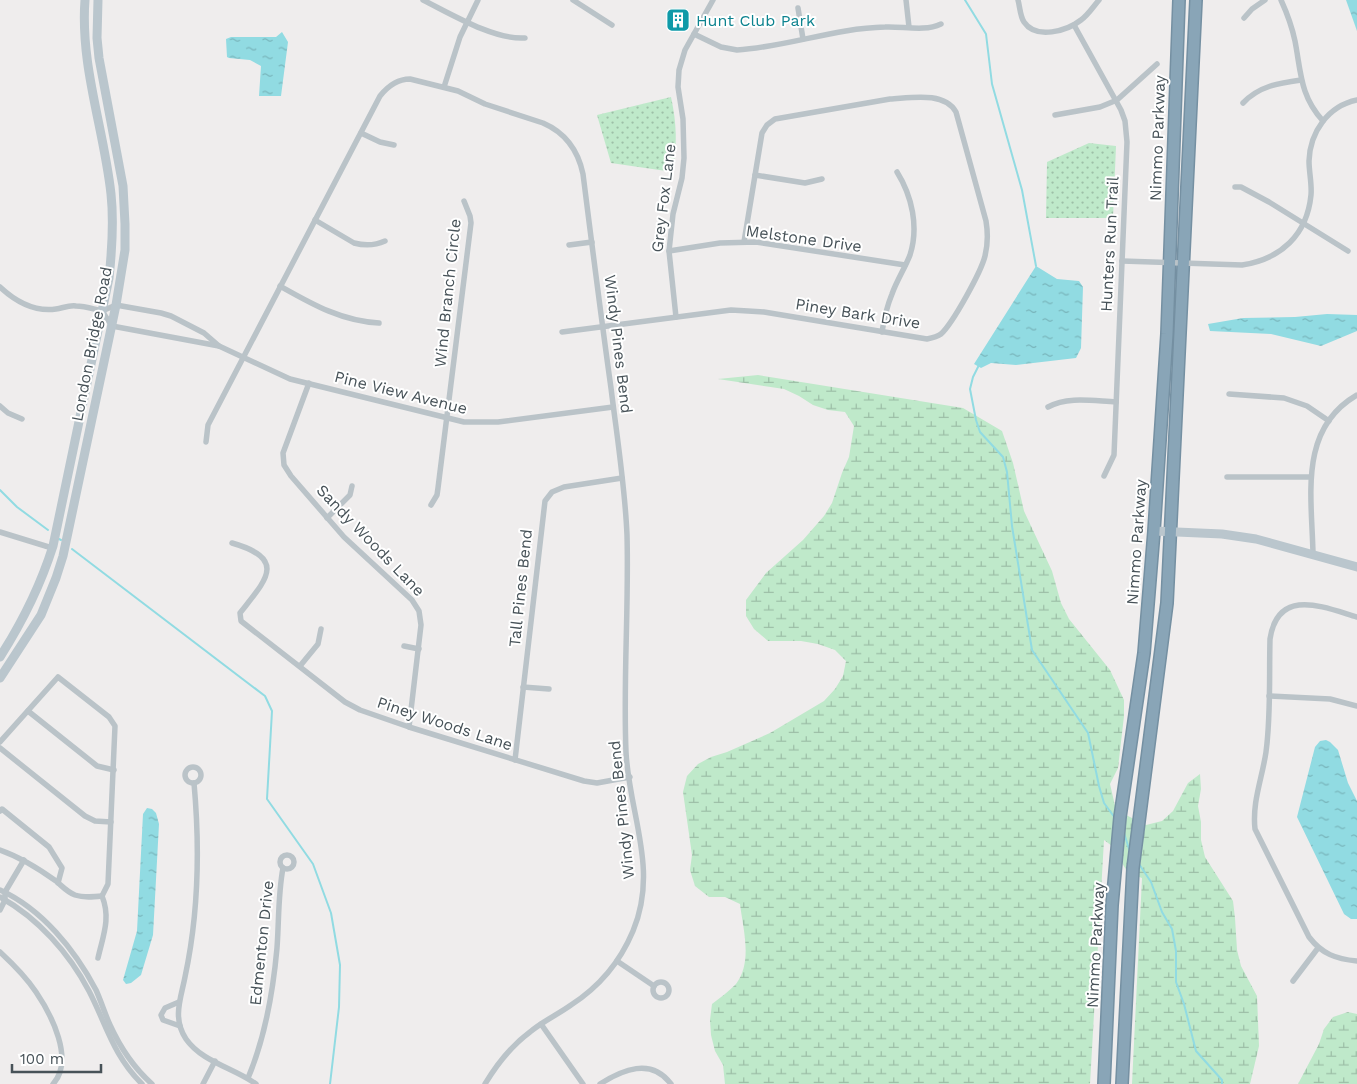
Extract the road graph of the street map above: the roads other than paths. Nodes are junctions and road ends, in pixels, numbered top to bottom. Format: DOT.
graph roads {
  1 [pos="86,0"];
  2 [pos="98,0"];
  3 [pos="423,0"];
  4 [pos="478,0"];
  5 [pos="573,0"];
  6 [pos="713,0"];
  7 [pos="906,0"];
  8 [pos="1018,0"];
  9 [pos="1099,0"];
  10 [pos="1179,0"];
  11 [pos="1196,0"];
  12 [pos="1265,0"];
  13 [pos="1281,0"];
  14 [pos="798,8"];
  15 [pos="1244,18"];
  16 [pos="466,22"];
  17 [pos="612,24"];
  18 [pos="941,24"];
  19 [pos="1074,25"];
  20 [pos="909,27"];
  21 [pos="694,34"];
  22 [pos="525,38"];
  23 [pos="804,39"];
  24 [pos="1157,64"];
  25 [pos="1301,80"];
  26 [pos="444,88"];
  27 [pos="1117,100"];
  28 [pos="1357,100"];
  29 [pos="1243,103"];
  30 [pos="1054,115"];
  31 [pos="1323,121"];
  32 [pos="361,133"];
  33 [pos="394,145"];
  34 [pos="897,172"];
  35 [pos="755,175"];
  36 [pos="822,179"];
  37 [pos="1235,187"];
  38 [pos="464,201"];
  39 [pos="315,220"];
  40 [pos="1303,223"];
  41 [pos="385,241"];
  42 [pos="592,242"];
  43 [pos="744,242"];
  44 [pos="569,245"];
  45 [pos="669,251"];
  46 [pos="1348,251"];
  47 [pos="1122,261"];
  48 [pos="1169,263"];
  49 [pos="1184,263"];
  50 [pos="905,265"];
  51 [pos="280,286"];
  52 [pos="0,287"];
  53 [pos="116,305"];
  54 [pos="102,311"];
  55 [pos="676,317"];
  56 [pos="379,323"];
  57 [pos="112,326"];
  58 [pos="603,327"];
  59 [pos="562,332"];
  60 [pos="882,332"];
  61 [pos="219,346"];
  62 [pos="242,357"];
  63 [pos="309,383"];
  64 [pos="1230,394"];
  65 [pos="1357,395"];
  66 [pos="1116,402"];
  67 [pos="0,406"];
  68 [pos="613,406"];
  69 [pos="1048,406"];
  70 [pos="22,419"];
  71 [pos="447,419"];
  72 [pos="1329,421"];
  73 [pos="206,442"];
  74 [pos="1104,476"];
  75 [pos="1226,476"];
  76 [pos="1311,477"];
  77 [pos="622,478"];
  78 [pos="352,486"];
  79 [pos="431,505"];
  80 [pos="327,518"];
  81 [pos="0,532"];
  82 [pos="1154,532"];
  83 [pos="1171,532"];
  84 [pos="232,542"];
  85 [pos="52,548"];
  86 [pos="1313,554"];
  87 [pos="1357,567"];
  88 [pos="1357,617"];
  89 [pos="321,629"];
  90 [pos="404,646"];
  91 [pos="419,649"];
  92 [pos="0,658"];
  93 [pos="300,666"];
  94 [pos="0,678"];
  95 [pos="523,687"];
  96 [pos="549,689"];
  97 [pos="1269,696"];
  98 [pos="1357,706"];
  99 [pos="28,711"];
  100 [pos="409,727"];
  101 [pos="0,742"];
  102 [pos="0,748"];
  103 [pos="515,760"];
  104 [pos="114,770"];
  105 [pos="630,777"];
  106 [pos="194,783"];
  107 [pos="1,809"];
  108 [pos="111,822"];
  109 [pos="0,850"];
  110 [pos="24,860"];
  111 [pos="284,868"];
  112 [pos="58,883"];
  113 [pos="3,891"];
  114 [pos="102,896"];
  115 [pos="2,899"];
  116 [pos="0,910"];
  117 [pos="1318,948"];
  118 [pos="0,952"];
  119 [pos="98,958"];
  120 [pos="617,961"];
  121 [pos="1357,961"];
  122 [pos="1293,980"];
  123 [pos="654,986"];
  124 [pos="179,1002"];
  125 [pos="541,1024"];
  126 [pos="180,1026"];
  127 [pos="215,1061"];
  128 [pos="675,1077"];
  129 [pos="248,1078"];
  130 [pos="670,1083"];
  131 [pos="53,1084"];
  132 [pos="142,1084"];
  133 [pos="152,1084"];
  134 [pos="203,1084"];
  135 [pos="256,1084"];
  136 [pos="486,1084"];
  137 [pos="583,1084"];
  138 [pos="600,1084"];
  139 [pos="1104,1084"];
  140 [pos="1122,1084"];
  1 -- 54 [label="main road, London Bridge Road"];
  2 -- 53 [label="main road, London Bridge Road"];
  3 -- 16 [label="street"];
  4 -- 16 [label="street"];
  5 -- 17 [label="street"];
  6 -- 21 [label="street, Grey Fox Lane"];
  7 -- 20 [label="street"];
  8 -- 19 [label="street"];
  9 -- 19 [label="street"];
  10 -- 48 [label="highway, Nimmo Parkway"];
  11 -- 49 [label="highway, Nimmo Parkway"];
  12 -- 15 [label="street"];
  13 -- 25 [label="street"];
  14 -- 23 [label="street"];
  16 -- 22 [label="street"];
  16 -- 26 [label="street"];
  18 -- 20 [label="street"];
  19 -- 27 [label="street, Hunters Run Trail"];
  20 -- 23 [label="street"];
  21 -- 23 [label="street"];
  21 -- 45 [label="street, Grey Fox Lane"];
  24 -- 27 [label="street"];
  25 -- 29 [label="street"];
  25 -- 31 [label="street"];
  26 -- 32 [label="street, Windy Pines Bend"];
  26 -- 42 [label="street, Windy Pines Bend"];
  27 -- 30 [label="street"];
  27 -- 47 [label="street, Hunters Run Trail"];
  28 -- 31 [label="street"];
  31 -- 40 [label="street"];
  32 -- 33 [label="street"];
  32 -- 39 [label="street, Windy Pines Bend"];
  34 -- 50 [label="street"];
  35 -- 36 [label="street"];
  35 -- 43 [label="street, Piney Bark Drive"];
  35 -- 60 [label="street, Piney Bark Drive"];
  37 -- 40 [label="street"];
  38 -- 71 [label="street, Wind Branch Circle"];
  39 -- 41 [label="street"];
  39 -- 51 [label="street, Windy Pines Bend"];
  40 -- 46 [label="street"];
  40 -- 49 [label="street"];
  42 -- 44 [label="street"];
  42 -- 58 [label="street, Windy Pines Bend"];
  43 -- 45 [label="street, Melstone Drive"];
  43 -- 50 [label="street, Melstone Drive"];
  45 -- 55 [label="street, Grey Fox Lane"];
  47 -- 48 [label="street"];
  47 -- 66 [label="street, Hunters Run Trail"];
  48 -- 49 [label="street"];
  48 -- 82 [label="highway, Nimmo Parkway"];
  49 -- 83 [label="highway, Nimmo Parkway"];
  50 -- 60 [label="street"];
  51 -- 56 [label="street"];
  51 -- 62 [label="street, Windy Pines Bend"];
  52 -- 54 [label="street"];
  53 -- 54 [label="street"];
  53 -- 57 [label="main road, London Bridge Road"];
  53 -- 61 [label="street, Pine View Avenue"];
  54 -- 57 [label="street"];
  54 -- 85 [label="main road, London Bridge Road"];
  55 -- 58 [label="street, Piney Bark Drive"];
  55 -- 60 [label="street, Piney Bark Drive"];
  57 -- 61 [label="street, Pine View Avenue"];
  57 -- 94 [label="main road, London Bridge Road"];
  58 -- 59 [label="street, Piney Bark Drive"];
  58 -- 68 [label="street, Windy Pines Bend"];
  61 -- 62 [label="street, Pine View Avenue"];
  62 -- 63 [label="street, Pine View Avenue"];
  62 -- 73 [label="street, Windy Pines Bend"];
  63 -- 71 [label="street, Pine View Avenue"];
  63 -- 80 [label="street, Sandy Woods Lane"];
  64 -- 72 [label="street"];
  65 -- 72 [label="street"];
  66 -- 69 [label="street"];
  66 -- 74 [label="street, Hunters Run Trail"];
  67 -- 70 [label="street"];
  68 -- 71 [label="street, Pine View Avenue"];
  68 -- 77 [label="street, Windy Pines Bend"];
  71 -- 79 [label="street, Wind Branch Circle"];
  72 -- 76 [label="street"];
  75 -- 76 [label="street"];
  76 -- 86 [label="street"];
  77 -- 95 [label="street, Tall Pines Bend"];
  77 -- 105 [label="street, Windy Pines Bend"];
  78 -- 80 [label="street"];
  80 -- 91 [label="street, Sandy Woods Lane"];
  81 -- 85 [label="street"];
  82 -- 83 [label="main road"];
  82 -- 139 [label="highway, Nimmo Parkway"];
  83 -- 86 [label="main road"];
  83 -- 140 [label="highway, Nimmo Parkway"];
  84 -- 93 [label="street, Piney Woods Lane"];
  85 -- 92 [label="main road, London Bridge Road"];
  86 -- 87 [label="main road"];
  88 -- 97 [label="street"];
  89 -- 93 [label="street"];
  90 -- 91 [label="street"];
  91 -- 100 [label="street, Sandy Woods Lane"];
  93 -- 100 [label="street, Piney Woods Lane"];
  95 -- 96 [label="street"];
  95 -- 103 [label="street, Tall Pines Bend"];
  97 -- 98 [label="street"];
  97 -- 117 [label="street"];
  99 -- 101 [label="street"];
  99 -- 104 [label="street"];
  99 -- 104 [label="street"];
  100 -- 103 [label="street, Piney Woods Lane"];
  102 -- 108 [label="street"];
  103 -- 105 [label="street, Piney Woods Lane"];
  104 -- 108 [label="street"];
  105 -- 120 [label="street, Windy Pines Bend"];
  106 -- 124 [label="street"];
  107 -- 112 [label="street"];
  108 -- 114 [label="street"];
  109 -- 110 [label="street"];
  110 -- 112 [label="street"];
  110 -- 113 [label="street"];
  111 -- 129 [label="street, Edmenton Drive"];
  112 -- 114 [label="street"];
  113 -- 115 [label="street"];
  113 -- 133 [label="street"];
  114 -- 119 [label="street"];
  115 -- 116 [label="street"];
  115 -- 132 [label="street"];
  117 -- 121 [label="street"];
  117 -- 122 [label="street"];
  118 -- 131 [label="street"];
  120 -- 123 [label="street"];
  120 -- 125 [label="street, Windy Pines Bend"];
  124 -- 126 [label="street"];
  124 -- 126 [label="street"];
  125 -- 136 [label="street, Windy Pines Bend"];
  125 -- 137 [label="street"];
  126 -- 127 [label="street"];
  127 -- 129 [label="street"];
  127 -- 134 [label="street"];
  128 -- 130 [label="street"];
  129 -- 135 [label="street"];
  130 -- 138 [label="street"];
}
